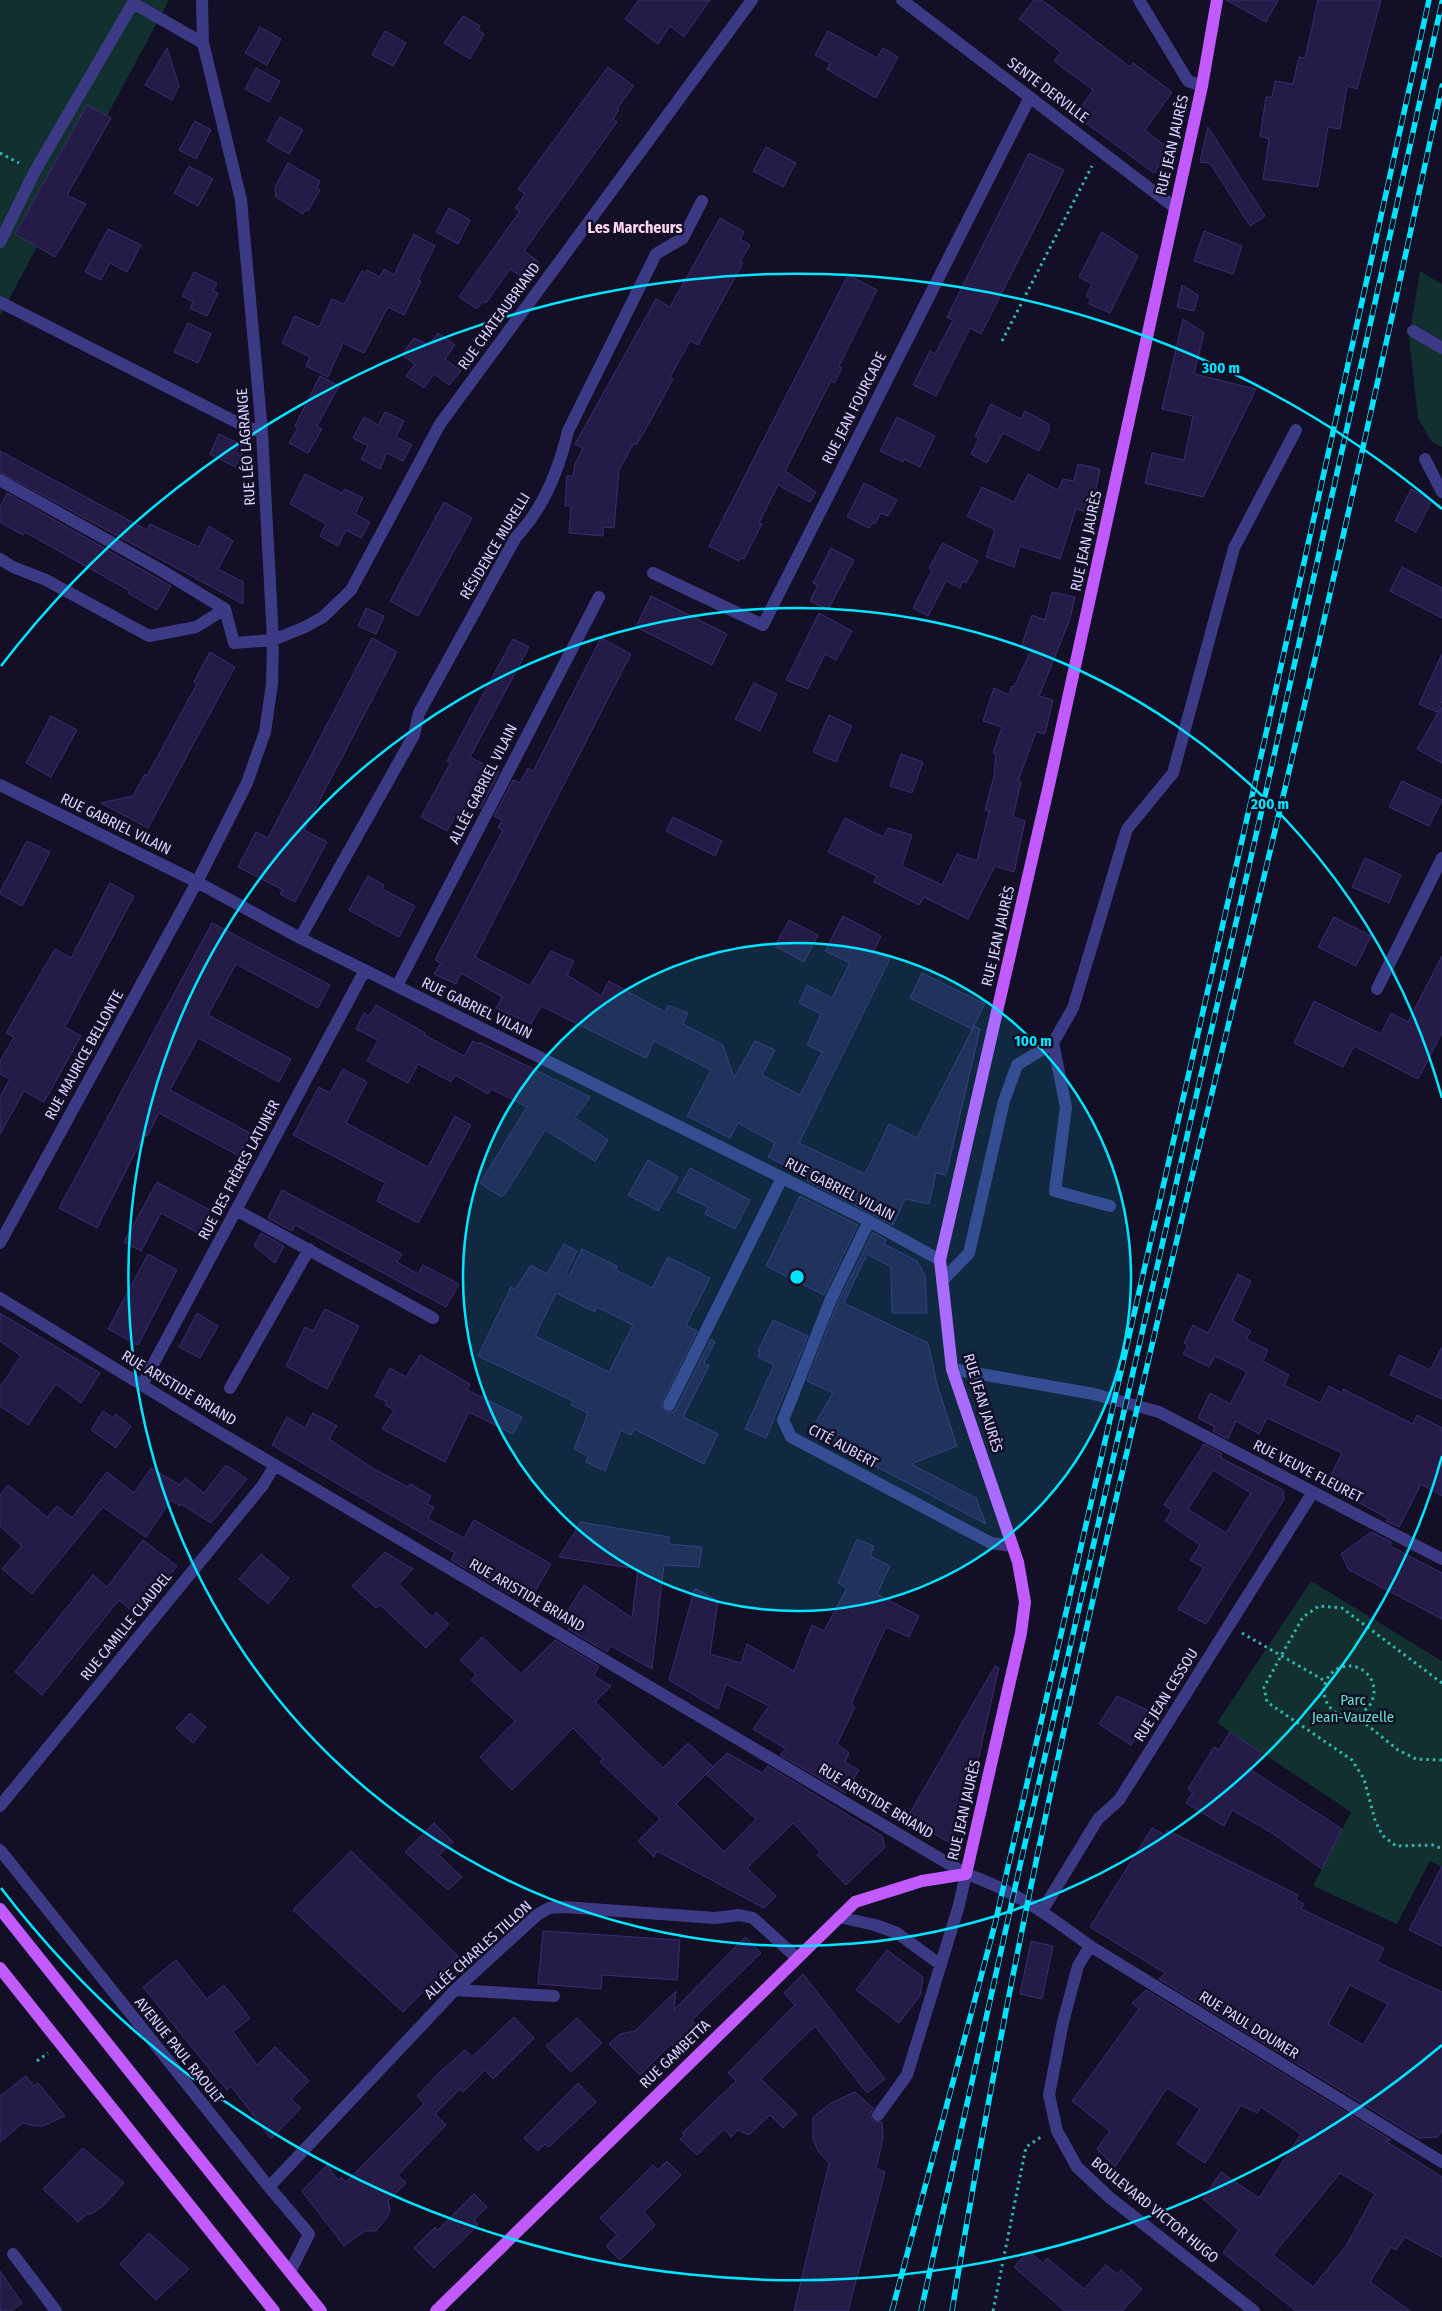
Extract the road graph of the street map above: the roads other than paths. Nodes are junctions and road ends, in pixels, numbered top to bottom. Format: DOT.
graph roads {
  1 [pos="202,0"];
  2 [pos="752,0"];
  3 [pos="902,0"];
  4 [pos="1139,0"];
  5 [pos="1217,0"];
  6 [pos="203,43"];
  7 [pos="1202,86"];
  8 [pos="1030,97"];
  9 [pos="702,201"];
  10 [pos="1174,207"];
  11 [pos="0,242"];
  12 [pos="0,302"];
  13 [pos="1413,331"];
  14 [pos="1442,348"];
  15 [pos="1296,430"];
  16 [pos="262,432"];
  17 [pos="1425,460"];
  18 [pos="0,480"];
  19 [pos="1442,492"];
  20 [pos="0,559"];
  21 [pos="653,573"];
  22 [pos="599,596"];
  23 [pos="225,609"];
  24 [pos="273,640"];
  25 [pos="0,785"];
  26 [pos="1442,858"];
  27 [pos="197,882"];
  28 [pos="300,938"];
  29 [pos="365,970"];
  30 [pos="397,986"];
  31 [pos="1377,989"];
  32 [pos="1053,1042"];
  33 [pos="782,1178"];
  34 [pos="1110,1206"];
  35 [pos="236,1210"];
  36 [pos="869,1221"];
  37 [pos="0,1242"];
  38 [pos="309,1250"];
  39 [pos="940,1260"];
  40 [pos="942,1280"];
  41 [pos="0,1298"];
  42 [pos="433,1318"];
  43 [pos="952,1369"];
  44 [pos="142,1385"];
  45 [pos="230,1388"];
  46 [pos="669,1404"];
  47 [pos="274,1465"];
  48 [pos="1313,1492"];
  49 [pos="1012,1546"];
  50 [pos="1442,1559"];
  51 [pos="0,1806"];
  52 [pos="0,1850"];
  53 [pos="966,1874"];
  54 [pos="0,1909"];
  55 [pos="1042,1911"];
  56 [pos="839,1917"];
  57 [pos="1090,1946"];
  58 [pos="797,1958"];
  59 [pos="941,1965"];
  60 [pos="0,1968"];
  61 [pos="454,1990"];
  62 [pos="554,1996"];
  63 [pos="878,2114"];
  64 [pos="1442,2162"];
  65 [pos="269,2187"];
  66 [pos="13,2254"];
  67 [pos="290,2272"];
  68 [pos="56,2311"];
  69 [pos="274,2311"];
  70 [pos="321,2311"];
  71 [pos="436,2311"];
  72 [pos="1254,2311"];
  1 -- 6 [label="street, RUE LÉO LAGRANGE"];
  2 -- 24 [label="street, RUE CHATEAUBRIAND"];
  3 -- 8 [label="street, SENTE DERVILLE"];
  4 -- 7 [label="street"];
  5 -- 7 [label="main road, RUE JEAN JAURÈS"];
  6 -- 11 [label="street"];
  6 -- 16 [label="street, RUE LÉO LAGRANGE"];
  7 -- 10 [label="main road, RUE JEAN JAURÈS"];
  8 -- 10 [label="street, SENTE DERVILLE"];
  8 -- 21 [label="street, RUE JEAN FOURCADE"];
  9 -- 28 [label="street, RÉSIDENCE MURELLI"];
  10 -- 39 [label="main road, RUE JEAN JAURÈS"];
  12 -- 16 [label="street"];
  13 -- 14 [label="street"];
  15 -- 32 [label="street"];
  16 -- 24 [label="street, RUE LÉO LAGRANGE"];
  17 -- 19 [label="street"];
  18 -- 23 [label="street"];
  20 -- 23 [label="street"];
  22 -- 30 [label="street, ALLÉE GABRIEL VILAIN"];
  23 -- 24 [label="street, RUE CHATEAUBRIAND"];
  24 -- 27 [label="street, RUE LÉO LAGRANGE"];
  25 -- 27 [label="street, RUE GABRIEL VILAIN"];
  26 -- 31 [label="street"];
  27 -- 28 [label="street, RUE GABRIEL VILAIN"];
  27 -- 37 [label="street, RUE MAURICE BELLONTE"];
  28 -- 29 [label="street, RUE GABRIEL VILAIN"];
  29 -- 30 [label="street, RUE GABRIEL VILAIN"];
  29 -- 35 [label="street, RUE DES FRÈRES LATUNER"];
  30 -- 33 [label="street, RUE GABRIEL VILAIN"];
  32 -- 34 [label="street"];
  32 -- 40 [label="street"];
  33 -- 36 [label="street, RUE GABRIEL VILAIN"];
  33 -- 46 [label="street"];
  35 -- 38 [label="street"];
  35 -- 44 [label="street, RUE DES FRÈRES LATUNER"];
  36 -- 39 [label="street, RUE GABRIEL VILAIN"];
  36 -- 49 [label="street, CITÉ AUBERT"];
  38 -- 42 [label="street"];
  38 -- 45 [label="street"];
  39 -- 40 [label="main road, RUE JEAN JAURÈS"];
  40 -- 43 [label="main road, RUE JEAN JAURÈS"];
  41 -- 44 [label="street, RUE ARISTIDE BRIAND"];
  43 -- 48 [label="street, RUE VEUVE FLEURET"];
  43 -- 49 [label="main road, RUE JEAN JAURÈS"];
  44 -- 47 [label="street, RUE ARISTIDE BRIAND"];
  47 -- 51 [label="street, RUE CAMILLE CLAUDEL"];
  47 -- 53 [label="street, RUE ARISTIDE BRIAND"];
  48 -- 50 [label="street, RUE VEUVE FLEURET"];
  48 -- 55 [label="street, RUE JEAN CESSOU"];
  49 -- 53 [label="main road, RUE JEAN JAURÈS"];
  52 -- 65 [label="street, AVENUE PAUL RAOULT"];
  53 -- 55 [label="street, RUE ARISTIDE BRIAND"];
  53 -- 56 [label="main road, RUE GAMBETTA"];
  53 -- 59 [label="street"];
  54 -- 67 [label="main road"];
  55 -- 57 [label="street, RUE PAUL DOUMER"];
  56 -- 58 [label="main road, RUE GAMBETTA"];
  56 -- 59 [label="street"];
  57 -- 64 [label="street, RUE PAUL DOUMER"];
  57 -- 72 [label="street, BOULEVARD VICTOR HUGO"];
  58 -- 61 [label="street, ALLÉE CHARLES TILLON"];
  58 -- 71 [label="main road, RUE GAMBETTA"];
  59 -- 63 [label="street"];
  60 -- 69 [label="main road"];
  61 -- 62 [label="street"];
  61 -- 65 [label="street, ALLÉE CHARLES TILLON"];
  65 -- 67 [label="street, AVENUE PAUL RAOULT"];
  66 -- 68 [label="street"];
  67 -- 70 [label="main road"];
}
